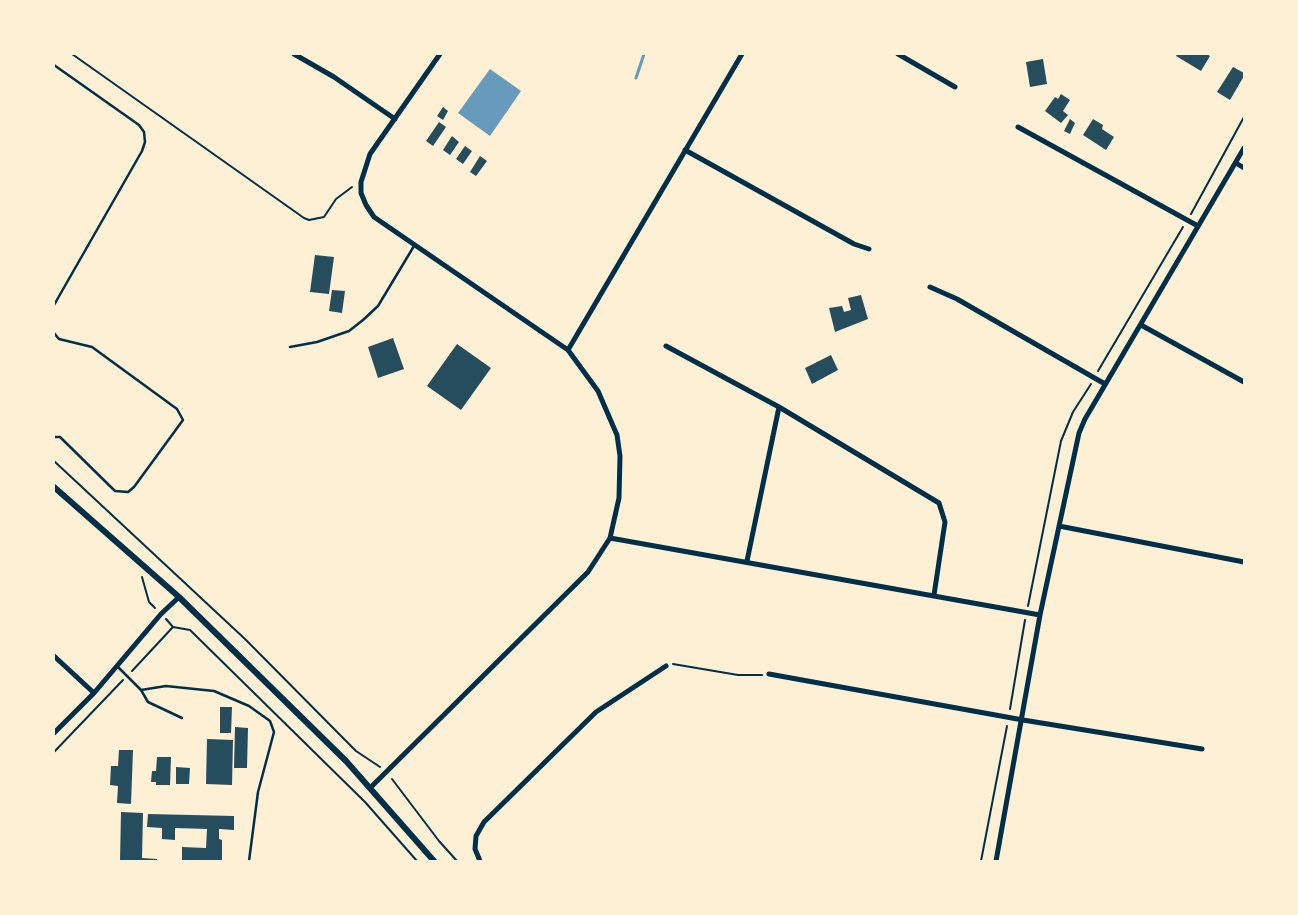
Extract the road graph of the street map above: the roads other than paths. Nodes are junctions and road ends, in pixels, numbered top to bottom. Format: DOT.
graph roads {
  1 [pos="294,54"];
  2 [pos="440,54"];
  3 [pos="742,54"];
  4 [pos="898,54"];
  5 [pos="54,65"];
  6 [pos="955,87"];
  7 [pos="394,119"];
  8 [pos="1018,126"];
  9 [pos="1244,148"];
  10 [pos="685,150"];
  11 [pos="1236,163"];
  12 [pos="1244,168"];
  13 [pos="1198,226"];
  14 [pos="415,245"];
  15 [pos="869,249"];
  16 [pos="930,287"];
  17 [pos="54,305"];
  18 [pos="1141,326"];
  19 [pos="54,333"];
  20 [pos="666,346"];
  21 [pos="290,347"];
  22 [pos="568,350"];
  23 [pos="1244,382"];
  24 [pos="1105,384"];
  25 [pos="779,406"];
  26 [pos="54,437"];
  27 [pos="54,487"];
  28 [pos="1059,526"];
  29 [pos="610,538"];
  30 [pos="747,562"];
  31 [pos="1244,562"];
  32 [pos="934,595"];
  33 [pos="179,597"];
  34 [pos="1040,615"];
  35 [pos="54,656"];
  36 [pos="117,666"];
  37 [pos="666,666"];
  38 [pos="769,674"];
  39 [pos="140,690"];
  40 [pos="94,693"];
  41 [pos="182,718"];
  42 [pos="1023,720"];
  43 [pos="54,733"];
  44 [pos="1202,749"];
  45 [pos="370,788"];
  46 [pos="250,861"];
  47 [pos="434,861"];
  48 [pos="480,861"];
  49 [pos="996,861"];
  1 -- 7 [label="street"];
  2 -- 7 [label="street"];
  3 -- 10 [label="street"];
  4 -- 6 [label="street"];
  5 -- 17 [label="lane"];
  7 -- 14 [label="street"];
  8 -- 13 [label="street"];
  9 -- 11 [label="street"];
  10 -- 15 [label="street"];
  10 -- 22 [label="street"];
  11 -- 12 [label="street"];
  11 -- 13 [label="street"];
  13 -- 18 [label="street"];
  14 -- 21 [label="lane"];
  14 -- 22 [label="street"];
  16 -- 24 [label="street"];
  18 -- 23 [label="street"];
  18 -- 24 [label="street"];
  19 -- 26 [label="lane"];
  20 -- 25 [label="street"];
  22 -- 29 [label="street"];
  24 -- 28 [label="street"];
  25 -- 30 [label="street"];
  25 -- 32 [label="street"];
  27 -- 33 [label="street"];
  28 -- 31 [label="street"];
  28 -- 34 [label="street"];
  29 -- 30 [label="street"];
  29 -- 45 [label="street"];
  30 -- 32 [label="street"];
  32 -- 34 [label="street"];
  33 -- 36 [label="street"];
  33 -- 45 [label="street"];
  34 -- 42 [label="street"];
  35 -- 40 [label="street"];
  36 -- 39 [label="lane"];
  36 -- 40 [label="street"];
  37 -- 48 [label="street"];
  38 -- 42 [label="street"];
  39 -- 41 [label="lane"];
  39 -- 46 [label="lane"];
  40 -- 43 [label="street"];
  42 -- 44 [label="street"];
  42 -- 49 [label="street"];
  45 -- 47 [label="street"];
}
